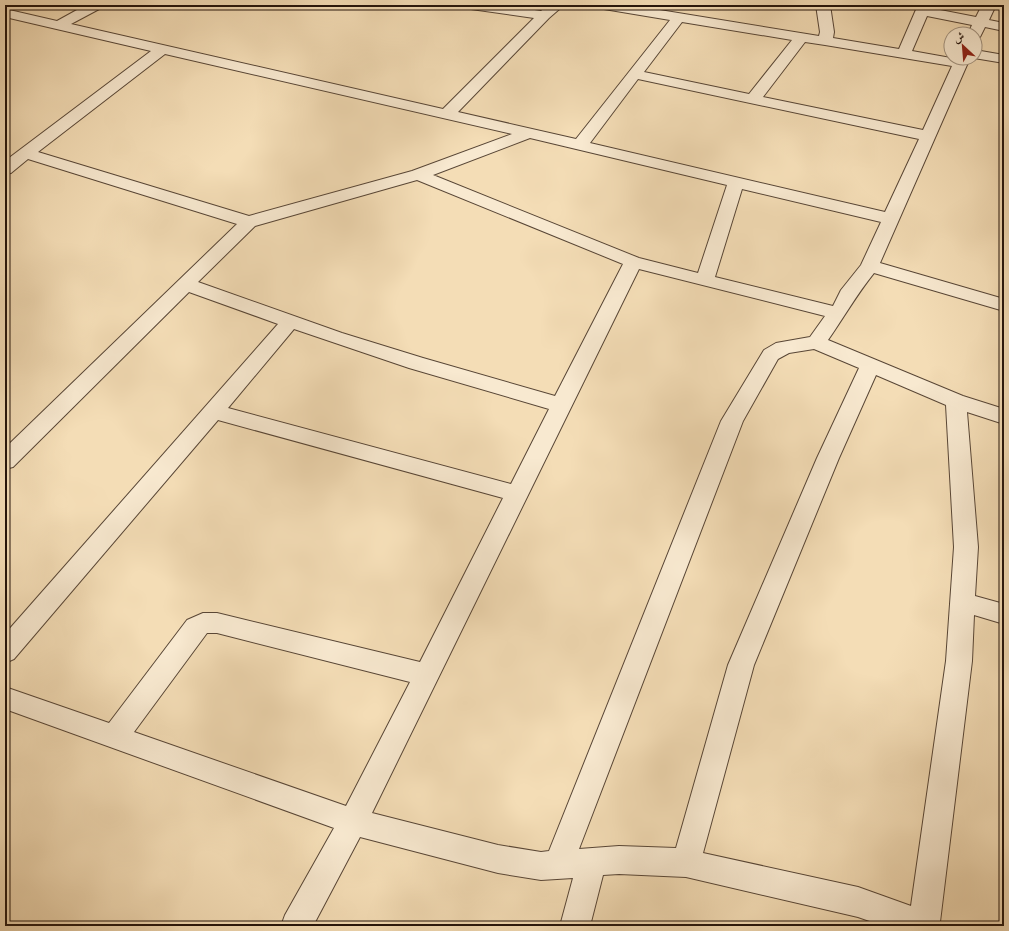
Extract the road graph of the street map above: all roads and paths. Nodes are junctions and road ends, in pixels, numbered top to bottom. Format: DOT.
graph roads {
  1 [pos="96,5"];
  2 [pos="471,5"];
  3 [pos="557,5"];
  4 [pos="604,5"];
  5 [pos="823,5"];
  6 [pos="989,5"];
  7 [pos="924,8"];
  8 [pos="6,14"];
  9 [pos="544,16"];
  10 [pos="678,17"];
  11 [pos="59,25"];
  12 [pos="970,26"];
  13 [pos="979,26"];
  14 [pos="1004,27"];
  15 [pos="983,29"];
  16 [pos="801,37"];
  17 [pos="825,41"];
  18 [pos="162,49"];
  19 [pos="904,53"];
  20 [pos="943,56"];
  21 [pos="983,58"];
  22 [pos="1004,59"];
  23 [pos="963,66"];
  24 [pos="634,74"];
  25 [pos="753,99"];
  26 [pos="446,115"];
  27 [pos="529,133"];
  28 [pos="928,136"];
  29 [pos="580,145"];
  30 [pos="26,153"];
  31 [pos="5,169"];
  32 [pos="418,175"];
  33 [pos="736,182"];
  34 [pos="891,219"];
  35 [pos="249,222"];
  36 [pos="633,262"];
  37 [pos="870,266"];
  38 [pos="705,280"];
  39 [pos="185,284"];
  40 [pos="1004,305"];
  41 [pos="837,313"];
  42 [pos="291,321"];
  43 [pos="816,342"];
  44 [pos="870,365"];
  45 [pos="956,401"];
  46 [pos="561,406"];
  47 [pos="214,411"];
  48 [pos="1004,417"];
  49 [pos="5,461"];
  50 [pos="517,494"];
  51 [pos="962,602"];
  52 [pos="1004,614"];
  53 [pos="5,652"];
  54 [pos="427,675"];
  55 [pos="5,698"];
  56 [pos="115,737"];
  57 [pos="353,822"];
  58 [pos="592,862"];
  59 [pos="686,863"];
  60 [pos="558,865"];
  61 [pos="296,926"];
  62 [pos="575,926"];
  63 [pos="925,926"];
  1 -- 11 [label="street"];
  2 -- 9 [label="street"];
  3 -- 9 [label="street"];
  4 -- 10 [label="street"];
  5 -- 17 [label="street"];
  6 -- 13 [label="street"];
  7 -- 12 [label="street"];
  7 -- 19 [label="street"];
  8 -- 11 [label="street"];
  9 -- 26 [label="street"];
  10 -- 16 [label="street"];
  10 -- 24 [label="street"];
  11 -- 18 [label="street"];
  14 -- 15 [label="street"];
  16 -- 17 [label="street"];
  16 -- 25 [label="street"];
  17 -- 19 [label="street"];
  18 -- 26 [label="street"];
  18 -- 30 [label="street"];
  19 -- 20 [label="street"];
  21 -- 22 [label="street"];
  23 -- 28 [label="street"];
  24 -- 25 [label="street"];
  24 -- 29 [label="street"];
  25 -- 28 [label="street"];
  26 -- 27 [label="street"];
  27 -- 29 [label="street"];
  27 -- 32 [label="street"];
  28 -- 34 [label="street"];
  29 -- 33 [label="street"];
  30 -- 31 [label="street"];
  30 -- 35 [label="street"];
  32 -- 35 [label="street"];
  32 -- 36 [label="street"];
  33 -- 34 [label="street"];
  33 -- 38 [label="street"];
  34 -- 37 [label="street"];
  35 -- 39 [label="street"];
  36 -- 38 [label="street"];
  36 -- 46 [label="street"];
  37 -- 40 [label="street"];
  37 -- 41 [label="street"];
  38 -- 41 [label="street"];
  39 -- 42 [label="street"];
  39 -- 49 [label="street"];
  41 -- 43 [label="street"];
  42 -- 46 [label="street"];
  42 -- 47 [label="street"];
  43 -- 44 [label="street"];
  43 -- 60 [label="street"];
  44 -- 45 [label="street"];
  44 -- 59 [label="street"];
  45 -- 48 [label="street"];
  45 -- 51 [label="street"];
  46 -- 50 [label="street"];
  47 -- 50 [label="street"];
  47 -- 53 [label="street"];
  50 -- 54 [label="street"];
  51 -- 52 [label="street"];
  51 -- 63 [label="street"];
  54 -- 56 [label="street"];
  54 -- 57 [label="street"];
  55 -- 56 [label="street"];
  56 -- 57 [label="street"];
  57 -- 60 [label="street"];
  57 -- 61 [label="street"];
  58 -- 59 [label="street"];
  58 -- 60 [label="street"];
  58 -- 62 [label="street"];
  59 -- 63 [label="street"];
}
